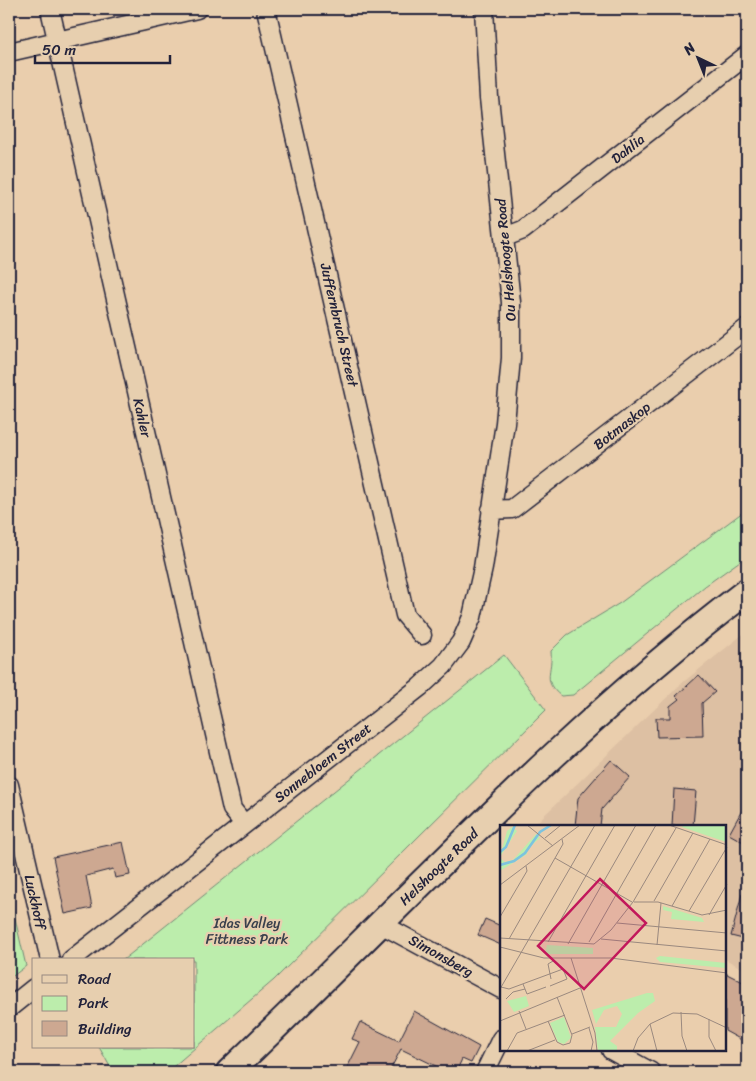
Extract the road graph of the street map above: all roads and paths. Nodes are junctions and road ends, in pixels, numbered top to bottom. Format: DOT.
graph roads {
  1 [pos="50,9"];
  2 [pos="197,9"];
  3 [pos="266,9"];
  4 [pos="484,9"];
  5 [pos="58,42"];
  6 [pos="9,52"];
  7 [pos="747,55"];
  8 [pos="505,237"];
  9 [pos="747,328"];
  10 [pos="491,510"];
  11 [pos="747,591"];
  12 [pos="422,635"];
  13 [pos="9,785"];
  14 [pos="244,824"];
  15 [pos="381,924"];
  16 [pos="50,958"];
  17 [pos="74,958"];
  18 [pos="500,988"];
  19 [pos="32,990"];
  20 [pos="9,1008"];
  21 [pos="500,1041"];
  22 [pos="613,1051"];
  23 [pos="229,1072"];
  24 [pos="485,1072"];
  25 [pos="651,1072"];
  1 -- 5 [label="street, Kahler"];
  2 -- 5 [label="street"];
  3 -- 12 [label="street, Juffernbruch Street"];
  4 -- 8 [label="street, Ou Helshoogte Road"];
  5 -- 6 [label="street"];
  5 -- 14 [label="street, Kahler"];
  7 -- 8 [label="street, Dahlia"];
  8 -- 10 [label="street, Ou Helshoogte Road"];
  9 -- 10 [label="street, Botmaskop"];
  10 -- 14 [label="street, Sonnebloem Street"];
  11 -- 15 [label="main road, Helshoogte Road"];
  13 -- 16 [label="street, Luckhoff"];
  14 -- 17 [label="street, Sonnebloem Street"];
  15 -- 18 [label="street, Simonsberg"];
  15 -- 23 [label="main road, Helshoogte Road"];
  19 -- 20 [label="street"];
  21 -- 24 [label="street"];
  22 -- 25 [label="street"];
}
